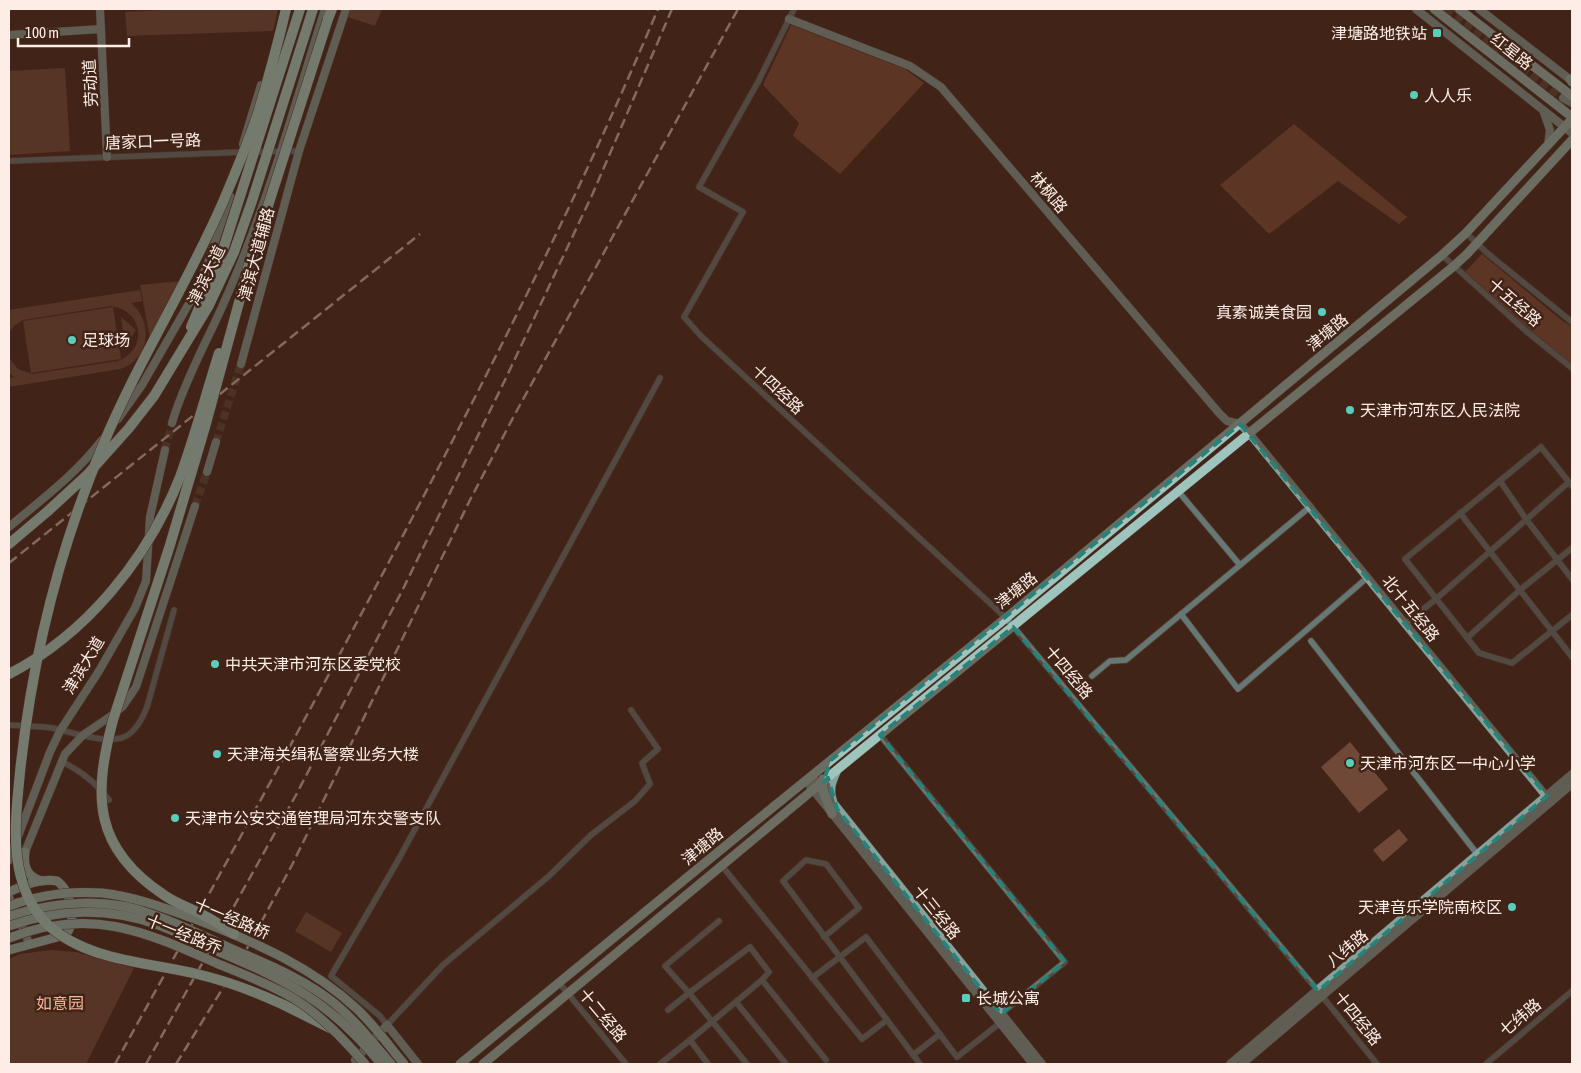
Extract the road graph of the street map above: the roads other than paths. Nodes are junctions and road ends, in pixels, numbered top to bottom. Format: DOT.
graph roads {
  1 [pos="100,9"];
  2 [pos="282,9"];
  3 [pos="286,9"];
  4 [pos="300,9"];
  5 [pos="313,9"];
  6 [pos="346,9"];
  7 [pos="794,9"];
  8 [pos="1416,9"];
  9 [pos="1434,9"];
  10 [pos="1459,9"];
  11 [pos="1479,9"];
  12 [pos="329,11"];
  13 [pos="789,18"];
  14 [pos="101,29"];
  15 [pos="9,35"];
  16 [pos="1572,80"];
  17 [pos="1568,97"];
  18 [pos="1572,103"];
  19 [pos="1540,108"];
  20 [pos="1572,118"];
  21 [pos="1570,132"];
  22 [pos="1572,140"];
  23 [pos="1547,147"];
  24 [pos="1562,150"];
  25 [pos="280,151"];
  26 [pos="299,151"];
  27 [pos="241,152"];
  28 [pos="107,157"];
  29 [pos="9,161"];
  30 [pos="1466,233"];
  31 [pos="1477,243"];
  32 [pos="1442,255"];
  33 [pos="245,262"];
  34 [pos="1454,266"];
  35 [pos="1572,322"];
  36 [pos="179,355"];
  37 [pos="240,364"];
  38 [pos="1572,368"];
  39 [pos="660,378"];
  40 [pos="172,422"];
  41 [pos="1240,424"];
  42 [pos="1249,433"];
  43 [pos="216,442"];
  44 [pos="165,450"];
  45 [pos="207,472"];
  46 [pos="1500,481"];
  47 [pos="1570,484"];
  48 [pos="1178,491"];
  49 [pos="195,506"];
  50 [pos="1311,506"];
  51 [pos="1460,513"];
  52 [pos="1526,520"];
  53 [pos="9,527"];
  54 [pos="9,544"];
  55 [pos="1572,548"];
  56 [pos="1489,551"];
  57 [pos="1558,560"];
  58 [pos="1240,565"];
  59 [pos="1368,576"];
  60 [pos="1572,579"];
  61 [pos="1520,590"];
  62 [pos="1436,599"];
  63 [pos="174,610"];
  64 [pos="1181,614"];
  65 [pos="1572,615"];
  66 [pos="1006,618"];
  67 [pos="1406,623"];
  68 [pos="1013,627"];
  69 [pos="1552,631"];
  70 [pos="1467,638"];
  71 [pos="1312,641"];
  72 [pos="1572,657"];
  73 [pos="9,674"];
  74 [pos="1092,676"];
  75 [pos="631,710"];
  76 [pos="9,726"];
  77 [pos="60,731"];
  78 [pos="84,735"];
  79 [pos="880,735"];
  80 [pos="831,760"];
  81 [pos="61,762"];
  82 [pos="838,770"];
  83 [pos="1572,774"];
  84 [pos="809,779"];
  85 [pos="1572,784"];
  86 [pos="819,787"];
  87 [pos="1549,799"];
  88 [pos="108,800"];
  89 [pos="834,812"];
  90 [pos="25,852"];
  91 [pos="1478,854"];
  92 [pos="9,860"];
  93 [pos="722,866"];
  94 [pos="42,881"];
  95 [pos="9,892"];
  96 [pos="9,897"];
  97 [pos="9,906"];
  98 [pos="9,916"];
  99 [pos="719,920"];
  100 [pos="9,926"];
  101 [pos="234,934"];
  102 [pos="824,937"];
  103 [pos="9,938"];
  104 [pos="29,943"];
  105 [pos="9,950"];
  106 [pos="840,957"];
  107 [pos="812,978"];
  108 [pos="762,980"];
  109 [pos="560,984"];
  110 [pos="1572,991"];
  111 [pos="689,993"];
  112 [pos="568,994"];
  113 [pos="1320,994"];
  114 [pos="736,1002"];
  115 [pos="668,1010"];
  116 [pos="1001,1014"];
  117 [pos="887,1020"];
  118 [pos="713,1021"];
  119 [pos="1000,1023"];
  120 [pos="387,1025"];
  121 [pos="333,1030"];
  122 [pos="940,1034"];
  123 [pos="690,1040"];
  124 [pos="913,1054"];
  125 [pos="826,1060"];
  126 [pos="669,1062"];
  127 [pos="358,1064"];
  128 [pos="365,1064"];
  129 [pos="380,1064"];
  130 [pos="391,1064"];
  131 [pos="404,1064"];
  132 [pos="418,1064"];
  133 [pos="460,1064"];
  134 [pos="483,1064"];
  135 [pos="626,1064"];
  136 [pos="660,1064"];
  137 [pos="708,1064"];
  138 [pos="747,1064"];
  139 [pos="786,1064"];
  140 [pos="920,1064"];
  141 [pos="1033,1064"];
  142 [pos="1042,1064"];
  143 [pos="1230,1064"];
  144 [pos="1242,1064"];
  145 [pos="1377,1064"];
  146 [pos="1486,1064"];
  1 -- 14 [label="main road, 劳动道"];
  2 -- 27 [label="main road"];
  3 -- 121 [label="highway, bridge"];
  4 -- 36 [label="highway, bridge"];
  5 -- 36 [label="highway, 津滨大道, bridge"];
  6 -- 26 [label="main road, 津滨大道辅路"];
  7 -- 13 [label="street"];
  8 -- 19 [label="main road"];
  9 -- 20 [label="main road, 红星路"];
  10 -- 17 [label="main road, 红星路"];
  11 -- 16 [label="main road"];
  12 -- 25 [label="main road"];
  12 -- 33 [label="highway, 津滨大道, bridge"];
  13 -- 41 [label="main road, 林枫路"];
  13 -- 66 [label="street, 十四经路"];
  14 -- 15 [label="main road"];
  14 -- 28 [label="main road, 劳动道"];
  17 -- 18 [label="main road"];
  19 -- 21 [label="main road"];
  19 -- 23 [label="main road"];
  20 -- 21 [label="main road, 津塘路"];
  21 -- 23 [label="main road, 津塘路"];
  21 -- 24 [label="main road"];
  22 -- 24 [label="main road, 津塘路"];
  23 -- 30 [label="main road, 津塘路"];
  24 -- 31 [label="main road, 津塘路"];
  25 -- 26 [label="street, 唐家口一号路"];
  25 -- 27 [label="street, 唐家口一号路"];
  25 -- 33 [label="main road"];
  26 -- 37 [label="main road, 津滨大道辅路"];
  27 -- 28 [label="street, 唐家口一号路"];
  27 -- 53 [label="main road"];
  28 -- 29 [label="street, 唐家口一号路"];
  30 -- 31 [label="street, 十五经路"];
  30 -- 32 [label="main road, 津塘路"];
  31 -- 34 [label="main road, 津塘路"];
  31 -- 35 [label="street, 十五经路"];
  32 -- 34 [label="street, 十五经路"];
  32 -- 41 [label="main road, 津塘路"];
  33 -- 40 [label="main road, 津滨大道"];
  33 -- 73 [label="highway, bridge"];
  33 -- 101 [label="highway, bridge"];
  34 -- 38 [label="street, 十五经路"];
  34 -- 42 [label="main road, 津塘路"];
  36 -- 54 [label="highway, 津滨大道, bridge"];
  39 -- 120 [label="street"];
  41 -- 42 [label="main road, 林枫路"];
  41 -- 66 [label="main road, 津塘路"];
  42 -- 48 [label="main road, 津塘路"];
  42 -- 50 [label="main road, 北十五经路"];
  43 -- 45 [label="main road"];
  44 -- 77 [label="main road, 津滨大道"];
  46 -- 47 [label="street"];
  46 -- 51 [label="street"];
  46 -- 52 [label="street"];
  47 -- 52 [label="street"];
  48 -- 58 [label="street"];
  48 -- 68 [label="main road, 津塘路"];
  49 -- 78 [label="main road"];
  50 -- 58 [label="street"];
  50 -- 59 [label="main road, 北十五经路"];
  51 -- 56 [label="street"];
  51 -- 62 [label="street"];
  52 -- 56 [label="street"];
  52 -- 57 [label="street"];
  55 -- 57 [label="street"];
  56 -- 61 [label="street"];
  56 -- 62 [label="street"];
  57 -- 60 [label="street"];
  57 -- 61 [label="street"];
  58 -- 64 [label="street"];
  59 -- 64 [label="street"];
  59 -- 67 [label="main road, 北十五经路"];
  61 -- 69 [label="street"];
  61 -- 70 [label="street"];
  62 -- 67 [label="street"];
  62 -- 70 [label="street"];
  63 -- 78 [label="street"];
  64 -- 74 [label="street"];
  65 -- 69 [label="street"];
  66 -- 68 [label="street, 十四经路"];
  66 -- 80 [label="main road, 津塘路"];
  67 -- 87 [label="main road, 北十五经路"];
  68 -- 79 [label="main road, 津塘路"];
  68 -- 113 [label="street, 十四经路"];
  69 -- 70 [label="street"];
  69 -- 72 [label="street"];
  71 -- 91 [label="street"];
  75 -- 120 [label="street"];
  76 -- 77 [label="street"];
  77 -- 78 [label="street"];
  77 -- 92 [label="main road, 津滨大道"];
  78 -- 81 [label="main road"];
  79 -- 82 [label="main road, 津塘路"];
  79 -- 116 [label="street"];
  80 -- 84 [label="main road, 津塘路"];
  80 -- 86 [label="main road"];
  81 -- 88 [label="street"];
  81 -- 90 [label="main road"];
  82 -- 86 [label="main road, 津塘路"];
  82 -- 89 [label="main road"];
  83 -- 87 [label="main road, 八纬路"];
  84 -- 86 [label="main road"];
  84 -- 109 [label="main road, 津塘路"];
  85 -- 87 [label="main road, 八纬路"];
  86 -- 89 [label="main road"];
  86 -- 93 [label="main road, 津塘路"];
  87 -- 91 [label="main road, 八纬路"];
  87 -- 113 [label="main road, 八纬路"];
  89 -- 116 [label="main road, 十三经路"];
  89 -- 119 [label="main road, 十三经路"];
  90 -- 94 [label="main road"];
  91 -- 113 [label="main road, 八纬路"];
  93 -- 107 [label="street"];
  93 -- 112 [label="main road, 津塘路"];
  94 -- 95 [label="main road"];
  94 -- 104 [label="main road"];
  96 -- 104 [label="main road"];
  97 -- 101 [label="main road, 十一经路桥, bridge"];
  98 -- 130 [label="main road, 十一经路桥, bridge"];
  99 -- 111 [label="street"];
  100 -- 129 [label="main road, bridge"];
  101 -- 131 [label="main road, 十一经路桥, bridge"];
  102 -- 102 [label="street"];
  102 -- 106 [label="street"];
  103 -- 121 [label="main road, 十一经路乔, bridge"];
  104 -- 105 [label="main road"];
  106 -- 107 [label="street"];
  106 -- 117 [label="street"];
  106 -- 122 [label="street"];
  107 -- 117 [label="street"];
  108 -- 111 [label="street"];
  108 -- 114 [label="street"];
  108 -- 125 [label="street"];
  109 -- 112 [label="street, 十二经路"];
  109 -- 133 [label="main road, 津塘路"];
  110 -- 146 [label="street, 七纬路"];
  111 -- 115 [label="street"];
  111 -- 118 [label="street"];
  112 -- 134 [label="main road, 津塘路"];
  112 -- 135 [label="street, 十二经路"];
  113 -- 143 [label="main road, 八纬路"];
  113 -- 144 [label="main road, 八纬路"];
  113 -- 145 [label="street, 十四经路"];
  114 -- 118 [label="street"];
  114 -- 139 [label="street"];
  116 -- 142 [label="main road, 十三经路"];
  117 -- 124 [label="street"];
  118 -- 123 [label="street"];
  118 -- 138 [label="street"];
  119 -- 122 [label="street"];
  119 -- 141 [label="main road, 十三经路"];
  120 -- 127 [label="main road"];
  120 -- 132 [label="main road"];
  121 -- 128 [label="main road, 十一经路乔, bridge"];
  122 -- 124 [label="street"];
  123 -- 126 [label="street"];
  123 -- 137 [label="street"];
  124 -- 140 [label="street"];
  126 -- 136 [label="street"];
}
